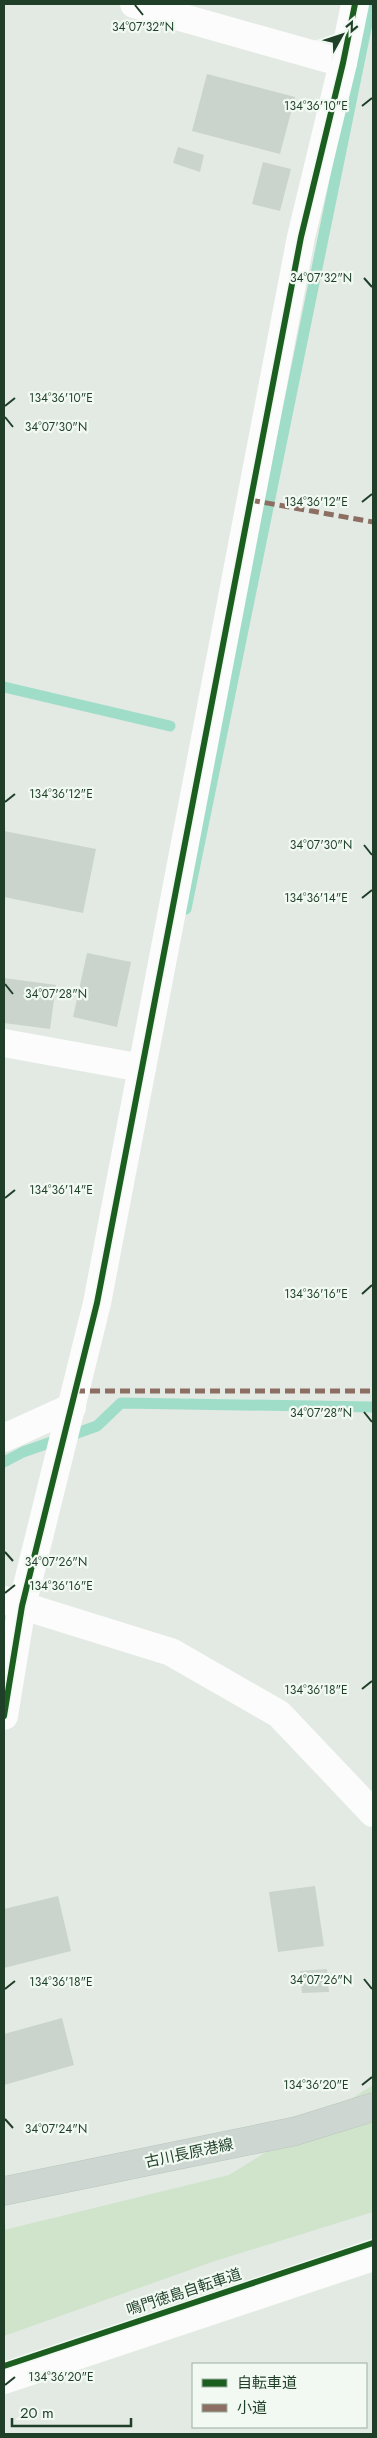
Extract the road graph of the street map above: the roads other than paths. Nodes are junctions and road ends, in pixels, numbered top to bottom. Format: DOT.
graph roads {
  1 [pos="134,4"];
  2 [pos="355,4"];
  3 [pos="344,63"];
  4 [pos="4,1042"];
  5 [pos="142,1068"];
  6 [pos="72,1407"];
  7 [pos="4,1438"];
  8 [pos="13,1603"];
  9 [pos="4,1716"];
  10 [pos="373,1813"];
  11 [pos="373,2107"];
  12 [pos="4,2191"];
  13 [pos="373,2257"];
  14 [pos="4,2380"];
  1 -- 3 [label="street"];
  2 -- 3 [label="street"];
  3 -- 5 [label="street"];
  4 -- 5 [label="street"];
  5 -- 6 [label="street"];
  6 -- 7 [label="street"];
  6 -- 8 [label="street"];
  8 -- 9 [label="street"];
  8 -- 10 [label="street"];
  11 -- 12 [label="main road, 古川長原港線"];
  13 -- 14 [label="street"];
}
